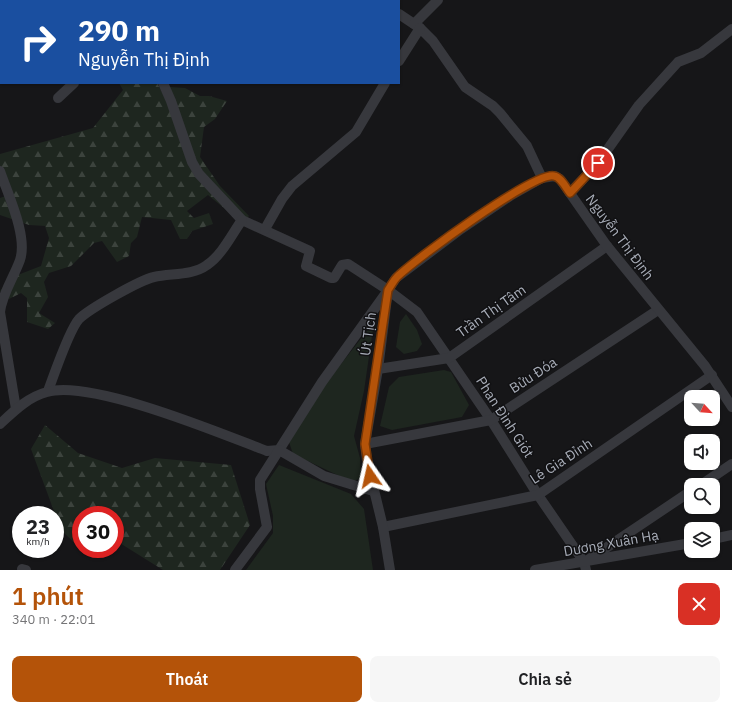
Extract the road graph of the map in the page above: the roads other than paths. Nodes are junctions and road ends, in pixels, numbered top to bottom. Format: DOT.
graph roads {
  1 [pos="438,0"];
  2 [pos="400,15"];
  3 [pos="417,26"];
  4 [pos="732,29"];
  5 [pos="400,59"];
  6 [pos="73,84"];
  7 [pos="163,84"];
  8 [pos="384,84"];
  9 [pos="58,98"];
  10 [pos="0,171"];
  11 [pos="542,178"];
  12 [pos="570,193"];
  13 [pos="242,220"];
  14 [pos="265,230"];
  15 [pos="607,246"];
  16 [pos="388,290"];
  17 [pos="658,310"];
  18 [pos="448,358"];
  19 [pos="378,369"];
  20 [pos="712,375"];
  21 [pos="48,391"];
  22 [pos="732,406"];
  23 [pos="16,409"];
  24 [pos="491,420"];
  25 [pos="0,424"];
  26 [pos="365,444"];
  27 [pos="279,450"];
  28 [pos="732,464"];
  29 [pos="711,478"];
  30 [pos="373,491"];
  31 [pos="538,495"];
  32 [pos="684,496"];
  33 [pos="382,527"];
  34 [pos="732,535"];
  35 [pos="720,538"];
  36 [pos="684,545"];
  37 [pos="585,566"];
  38 [pos="235,570"];
  39 [pos="390,570"];
  40 [pos="535,570"];
  1 -- 3 [label="street"];
  2 -- 3 [label="street"];
  3 -- 5 [label="street"];
  3 -- 11 [label="street"];
  4 -- 12 [label="street"];
  6 -- 9 [label="street"];
  7 -- 13 [label="street"];
  8 -- 14 [label="street"];
  10 -- 23 [label="street"];
  11 -- 12 [label="street, Nguyễn Thị Định"];
  11 -- 16 [label="street"];
  12 -- 15 [label="street, Nguyễn Thị Định"];
  13 -- 14 [label="street"];
  13 -- 21 [label="street"];
  14 -- 16 [label="street, Phan Đình Giót"];
  15 -- 17 [label="street, Nguyễn Thị Định"];
  15 -- 18 [label="street, Trần Thị Tâm"];
  16 -- 18 [label="street, Phan Đình Giót"];
  16 -- 19 [label="street, Út Tịch"];
  16 -- 27 [label="street"];
  17 -- 20 [label="street, Nguyễn Thị Định"];
  17 -- 24 [label="street, Bửu Đóa"];
  18 -- 19 [label="street, Trần Thị Tâm"];
  18 -- 24 [label="street, Phan Đình Giót"];
  19 -- 26 [label="street, Út Tịch"];
  20 -- 22 [label="street, Nguyễn Thị Định"];
  20 -- 31 [label="street, Lê Gia Đỉnh"];
  21 -- 23 [label="street"];
  21 -- 27 [label="street"];
  23 -- 25 [label="street"];
  24 -- 26 [label="street, Bửu Đóa"];
  24 -- 31 [label="street, Phan Đình Giót"];
  26 -- 30 [label="street, Út Tịch"];
  27 -- 30 [label="street"];
  27 -- 38 [label="street"];
  28 -- 29 [label="street"];
  30 -- 33 [label="street, Út Tịch"];
  31 -- 33 [label="street, Lê Gia Đỉnh"];
  31 -- 37 [label="street, Phan Đình Giót"];
  32 -- 37 [label="street"];
  33 -- 39 [label="street, Út Tịch"];
  34 -- 35 [label="street"];
  36 -- 37 [label="street, Dương Xuân Hạ"];
  37 -- 40 [label="street, Dương Xuân Hạ"];
}
